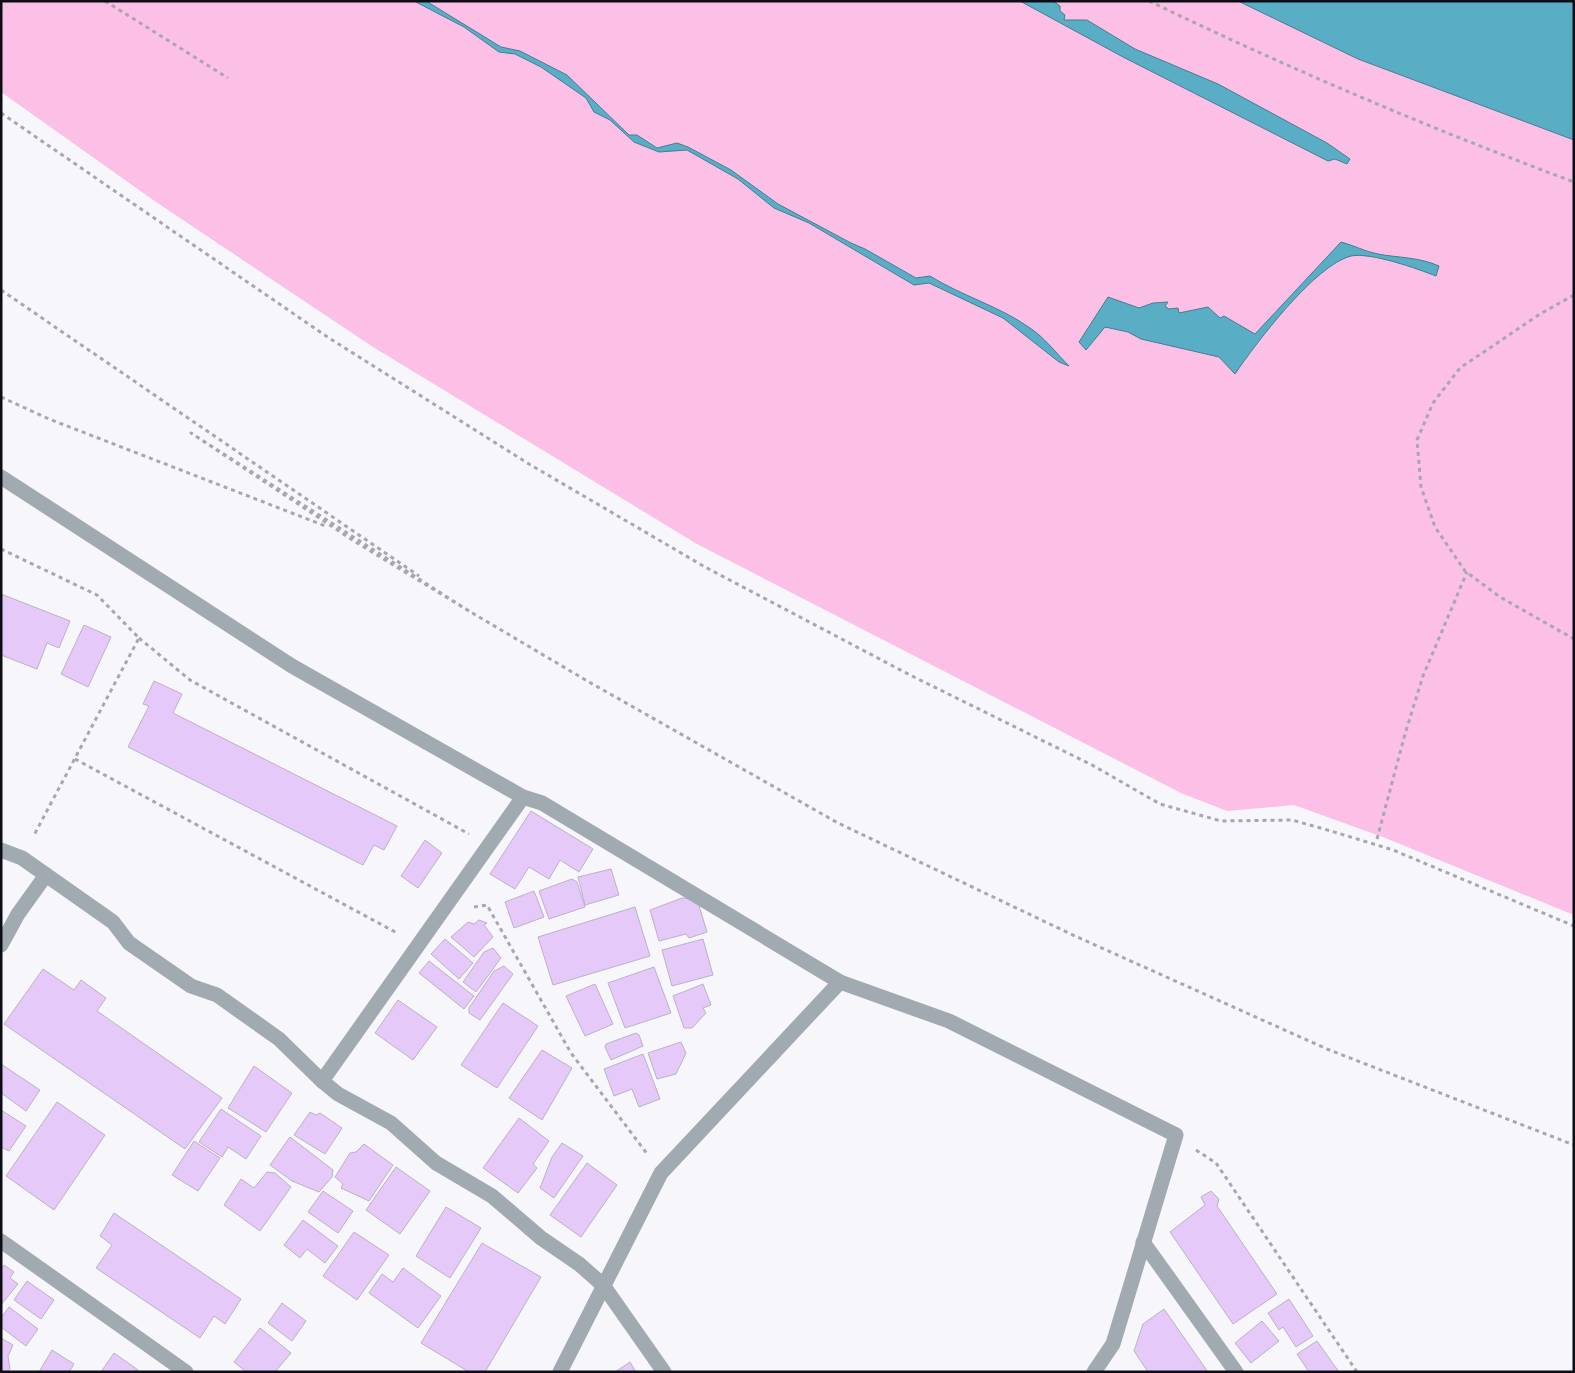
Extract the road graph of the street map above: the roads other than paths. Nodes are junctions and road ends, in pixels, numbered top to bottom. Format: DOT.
graph roads {
  1 [pos="1,477"];
  2 [pos="523,797"];
  3 [pos="1,850"];
  4 [pos="46,875"];
  5 [pos="1,946"];
  6 [pos="840,982"];
  7 [pos="322,1081"];
  8 [pos="1,1241"];
  9 [pos="1143,1242"];
  10 [pos="603,1285"];
  11 [pos="186,1372"];
  12 [pos="560,1372"];
  13 [pos="664,1372"];
  14 [pos="1094,1372"];
  15 [pos="1236,1372"];
  1 -- 2 [label="street"];
  2 -- 6 [label="street"];
  2 -- 7 [label="street"];
  3 -- 4 [label="street"];
  4 -- 5 [label="street"];
  4 -- 7 [label="street"];
  6 -- 9 [label="street"];
  6 -- 10 [label="street"];
  7 -- 10 [label="street"];
  8 -- 11 [label="street"];
  9 -- 14 [label="street"];
  9 -- 15 [label="street"];
  10 -- 12 [label="street"];
  10 -- 13 [label="street"];
}
